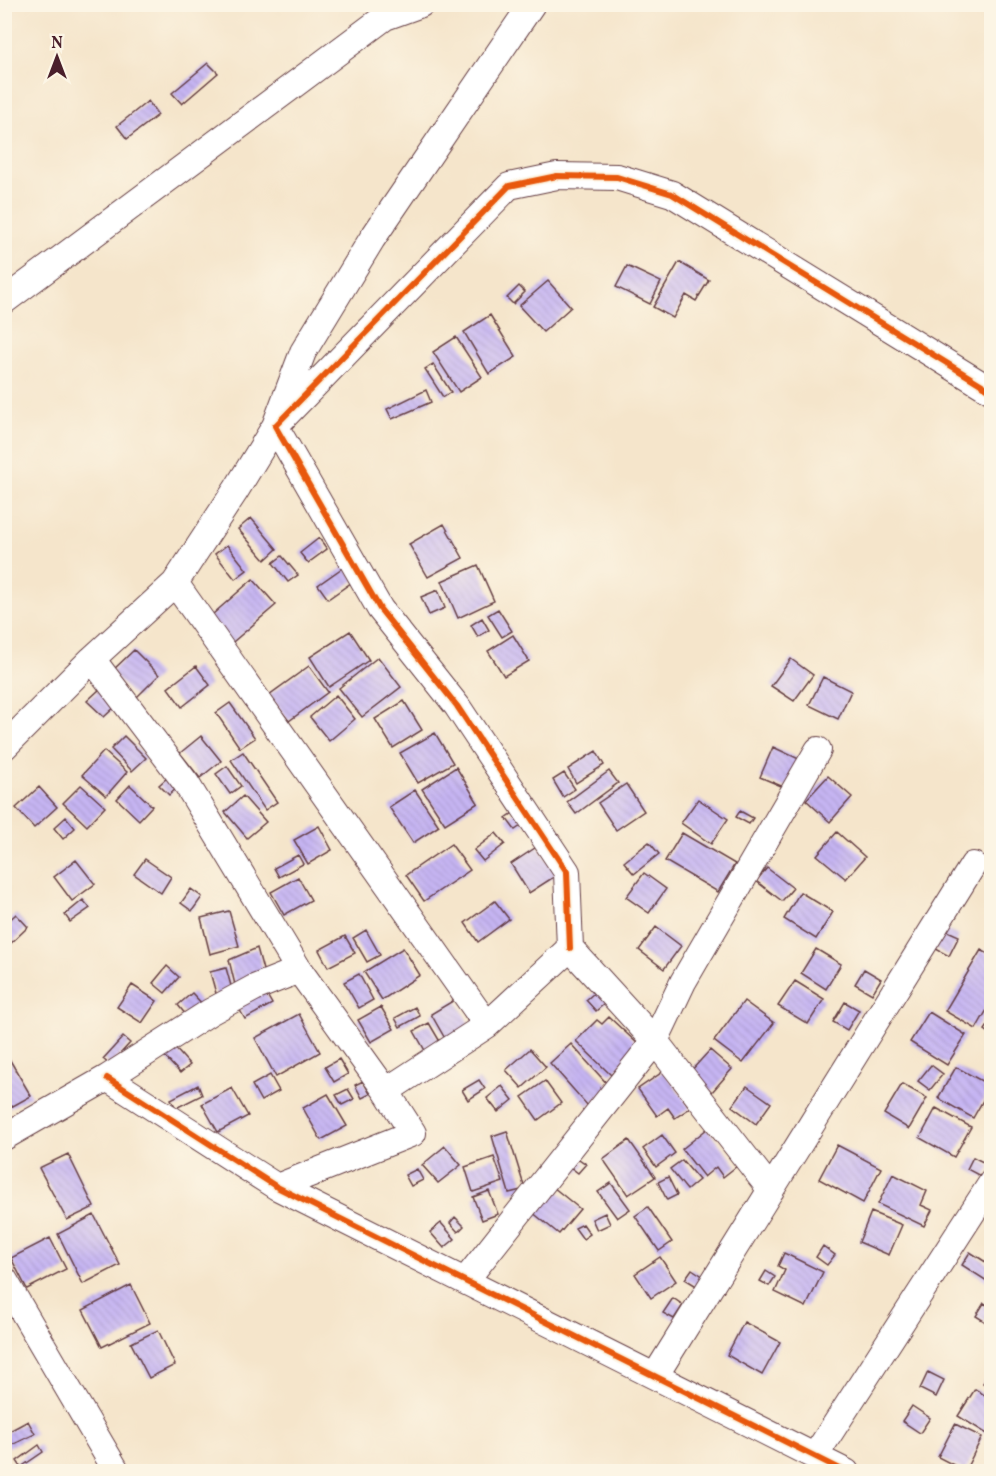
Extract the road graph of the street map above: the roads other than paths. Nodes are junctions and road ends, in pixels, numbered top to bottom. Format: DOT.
graph roads {
  1 [pos="421,4"];
  2 [pos="532,4"];
  3 [pos="4,301"];
  4 [pos="992,391"];
  5 [pos="275,426"];
  6 [pos="175,583"];
  7 [pos="92,659"];
  8 [pos="4,747"];
  9 [pos="818,750"];
  10 [pos="973,865"];
  11 [pos="570,948"];
  12 [pos="299,970"];
  13 [pos="487,1025"];
  14 [pos="656,1041"];
  15 [pos="106,1078"];
  16 [pos="386,1091"];
  17 [pos="4,1137"];
  18 [pos="992,1182"];
  19 [pos="277,1186"];
  20 [pos="771,1190"];
  21 [pos="4,1279"];
  22 [pos="465,1281"];
  23 [pos="655,1376"];
  24 [pos="815,1456"];
  25 [pos="117,1472"];
  26 [pos="846,1472"];
  1 -- 3 [label="street"];
  2 -- 5 [label="street"];
  4 -- 5 [label="street"];
  5 -- 6 [label="street"];
  5 -- 11 [label="street"];
  6 -- 7 [label="street"];
  6 -- 13 [label="street"];
  7 -- 8 [label="street"];
  7 -- 12 [label="street"];
  9 -- 14 [label="street"];
  10 -- 20 [label="street"];
  11 -- 13 [label="street"];
  11 -- 14 [label="street"];
  12 -- 15 [label="street"];
  12 -- 16 [label="street"];
  13 -- 16 [label="street"];
  14 -- 20 [label="street"];
  14 -- 22 [label="street"];
  15 -- 17 [label="street"];
  15 -- 19 [label="street"];
  16 -- 19 [label="street"];
  18 -- 24 [label="street"];
  19 -- 22 [label="street"];
  20 -- 23 [label="street"];
  21 -- 25 [label="street"];
  22 -- 23 [label="street"];
  23 -- 24 [label="street"];
  24 -- 26 [label="street"];
}
